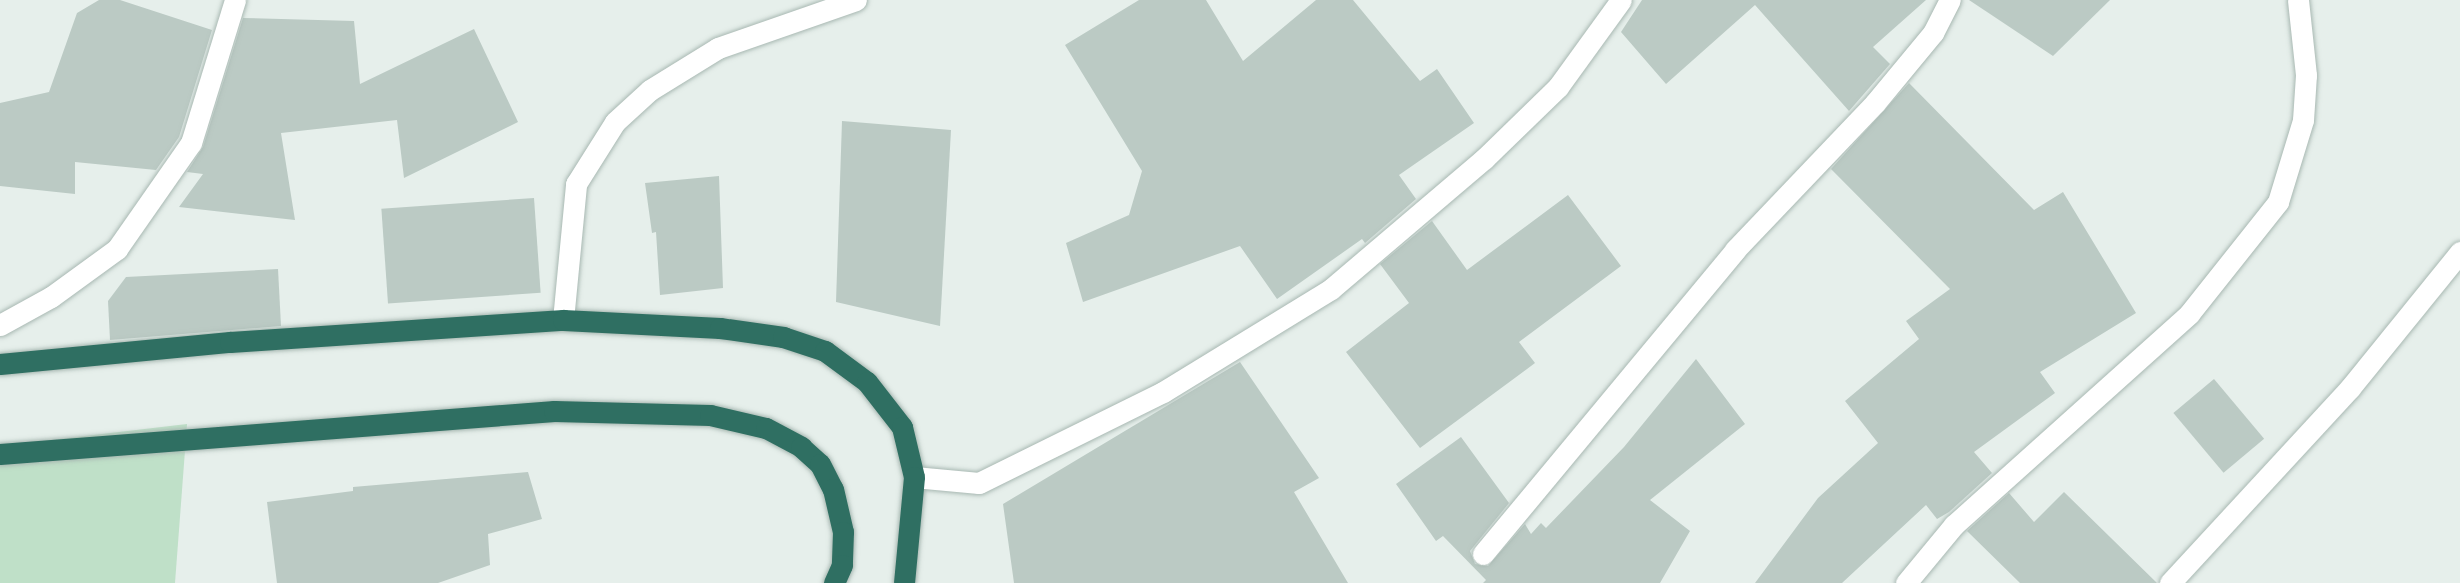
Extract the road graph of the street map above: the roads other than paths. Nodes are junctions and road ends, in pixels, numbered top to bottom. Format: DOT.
graph roads {
  1 [pos="235,0"];
  2 [pos="856,0"];
  3 [pos="1621,0"];
  4 [pos="1950,0"];
  5 [pos="2298,0"];
  6 [pos="2460,253"];
  7 [pos="563,320"];
  8 [pos="0,325"];
  9 [pos="0,364"];
  10 [pos="0,454"];
  11 [pos="914,477"];
  12 [pos="1483,554"];
  13 [pos="834,583"];
  14 [pos="904,583"];
  15 [pos="1906,583"];
  16 [pos="2170,583"];
  1 -- 8 [label="street"];
  2 -- 7 [label="street"];
  3 -- 11 [label="street"];
  4 -- 12 [label="street"];
  5 -- 15 [label="street"];
  6 -- 16 [label="street"];
  7 -- 9 [label="highway"];
  7 -- 11 [label="highway"];
  10 -- 13 [label="highway"];
  11 -- 14 [label="highway"];
}
